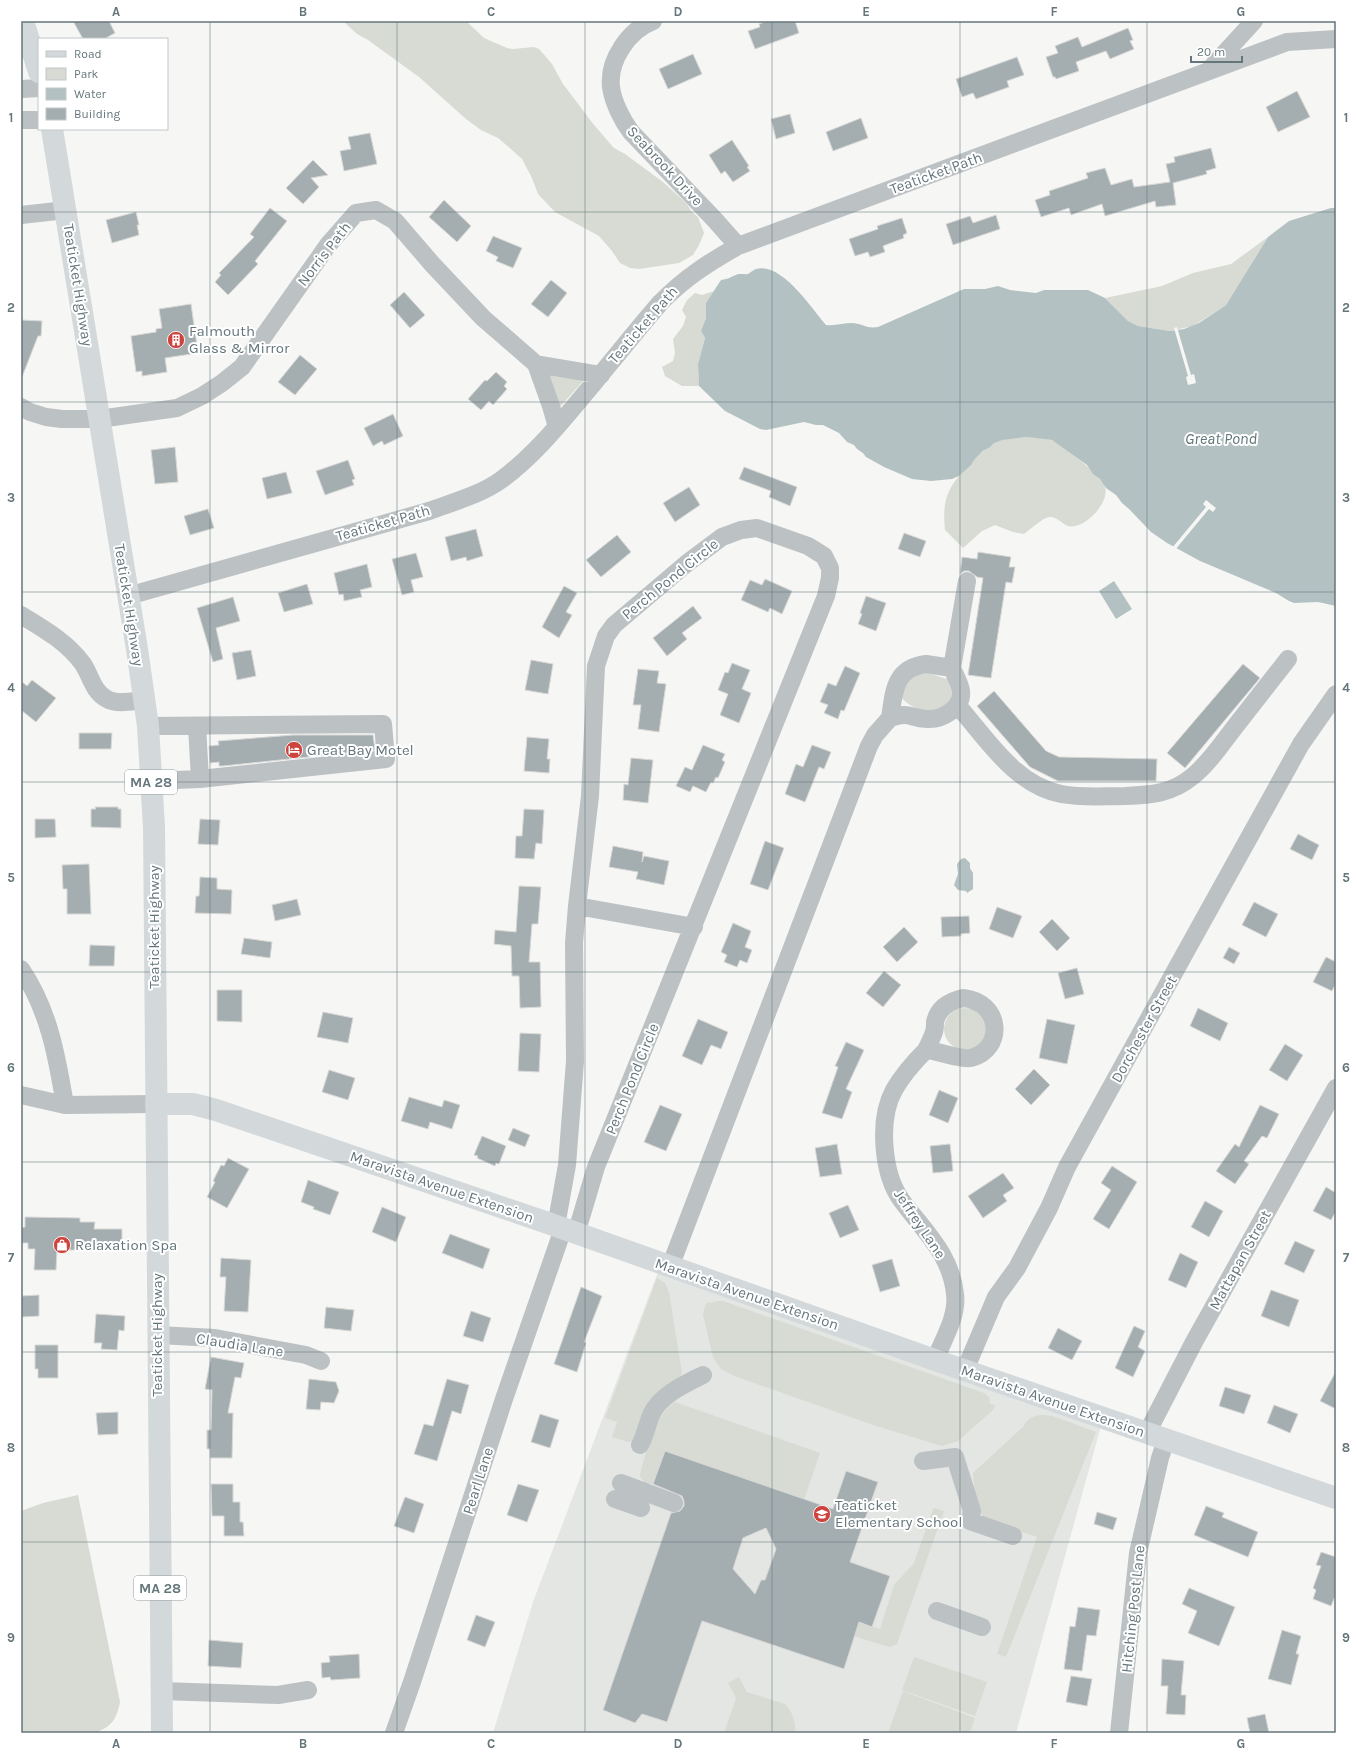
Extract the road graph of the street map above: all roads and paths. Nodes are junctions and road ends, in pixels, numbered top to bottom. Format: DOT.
graph roads {
  1 [pos="23,21"];
  2 [pos="653,21"];
  3 [pos="1254,21"];
  4 [pos="1336,39"];
  5 [pos="38,69"];
  6 [pos="1207,72"];
  7 [pos="38,88"];
  8 [pos="21,89"];
  9 [pos="21,120"];
  10 [pos="38,120"];
  11 [pos="52,130"];
  12 [pos="66,210"];
  13 [pos="21,215"];
  14 [pos="738,246"];
  15 [pos="536,364"];
  16 [pos="601,374"];
  17 [pos="21,407"];
  18 [pos="99,419"];
  19 [pos="557,428"];
  20 [pos="967,581"];
  21 [pos="128,596"];
  22 [pos="21,615"];
  23 [pos="1288,659"];
  24 [pos="952,668"];
  25 [pos="1336,694"];
  26 [pos="144,700"];
  27 [pos="958,706"];
  28 [pos="890,718"];
  29 [pos="148,726"];
  30 [pos="197,726"];
  31 [pos="200,779"];
  32 [pos="151,781"];
  33 [pos="577,906"];
  34 [pos="694,927"];
  35 [pos="21,969"];
  36 [pos="926,1050"];
  37 [pos="1336,1088"];
  38 [pos="21,1095"];
  39 [pos="156,1104"];
  40 [pos="65,1105"];
  41 [pos="565,1230"];
  42 [pos="670,1267"];
  43 [pos="158,1335"];
  44 [pos="935,1360"];
  45 [pos="322,1361"];
  46 [pos="965,1370"];
  47 [pos="703,1375"];
  48 [pos="1156,1436"];
  49 [pos="640,1445"];
  50 [pos="923,1462"];
  51 [pos="1336,1498"];
  52 [pos="674,1503"];
  53 [pos="641,1508"];
  54 [pos="1013,1536"];
  55 [pos="937,1611"];
  56 [pos="982,1627"];
  57 [pos="308,1690"];
  58 [pos="162,1692"];
  59 [pos="162,1733"];
  60 [pos="394,1733"];
  61 [pos="1119,1733"];
  1 -- 5 [label="main road"];
  2 -- 14 [label="street, Seabrook Drive"];
  3 -- 6 [label="street, Teaticket Path"];
  4 -- 6 [label="street, Teaticket Path"];
  6 -- 14 [label="street, Teaticket Path"];
  7 -- 8 [label="street"];
  9 -- 10 [label="street"];
  11 -- 12 [label="main road, Teaticket Highway / MA 28"];
  12 -- 13 [label="street"];
  12 -- 18 [label="main road, Teaticket Highway / MA 28"];
  14 -- 16 [label="street, Teaticket Path"];
  15 -- 16 [label="street"];
  15 -- 18 [label="street, Norris Path"];
  15 -- 19 [label="street, Norris Path"];
  16 -- 19 [label="street, Teaticket Path"];
  17 -- 18 [label="street, Norris Path"];
  18 -- 21 [label="main road, Teaticket Highway / MA 28"];
  19 -- 21 [label="street, Teaticket Path"];
  20 -- 24 [label="street"];
  21 -- 26 [label="main road, Teaticket Highway / MA 28"];
  22 -- 26 [label="street"];
  23 -- 27 [label="street"];
  24 -- 27 [label="street"];
  24 -- 28 [label="street"];
  25 -- 46 [label="street, Dorchester Street"];
  26 -- 29 [label="main road, Teaticket Highway / MA 28"];
  27 -- 28 [label="street"];
  28 -- 42 [label="street"];
  29 -- 30 [label="street"];
  29 -- 32 [label="main road, Teaticket Highway / MA 28"];
  30 -- 31 [label="street"];
  30 -- 31 [label="street"];
  31 -- 32 [label="street"];
  32 -- 39 [label="main road, Teaticket Highway / MA 28"];
  33 -- 34 [label="street"];
  33 -- 34 [label="street, Perch Pond Circle"];
  33 -- 41 [label="street, Perch Pond Circle"];
  34 -- 41 [label="street, Perch Pond Circle"];
  35 -- 40 [label="street"];
  36 -- 44 [label="street, Jeffrey Lane"];
  37 -- 48 [label="street, Mattapan Street"];
  38 -- 40 [label="street"];
  39 -- 40 [label="street"];
  39 -- 41 [label="main road, Maravista Avenue Extension"];
  39 -- 43 [label="main road, Teaticket Highway / MA 28"];
  41 -- 42 [label="main road, Maravista Avenue Extension"];
  41 -- 60 [label="street, Pearl Lane"];
  42 -- 44 [label="main road, Maravista Avenue Extension"];
  43 -- 45 [label="street, Claudia Lane"];
  43 -- 58 [label="main road, Teaticket Highway / MA 28"];
  44 -- 46 [label="main road, Maravista Avenue Extension"];
  46 -- 48 [label="main road, Maravista Avenue Extension"];
  47 -- 49 [label="street"];
  48 -- 51 [label="main road, Maravista Avenue Extension"];
  48 -- 61 [label="street, Hitching Post Lane"];
  50 -- 54 [label="street"];
  52 -- 53 [label="street"];
  55 -- 56 [label="street"];
  57 -- 58 [label="street"];
  58 -- 59 [label="main road, Teaticket Highway / MA 28"];
}
